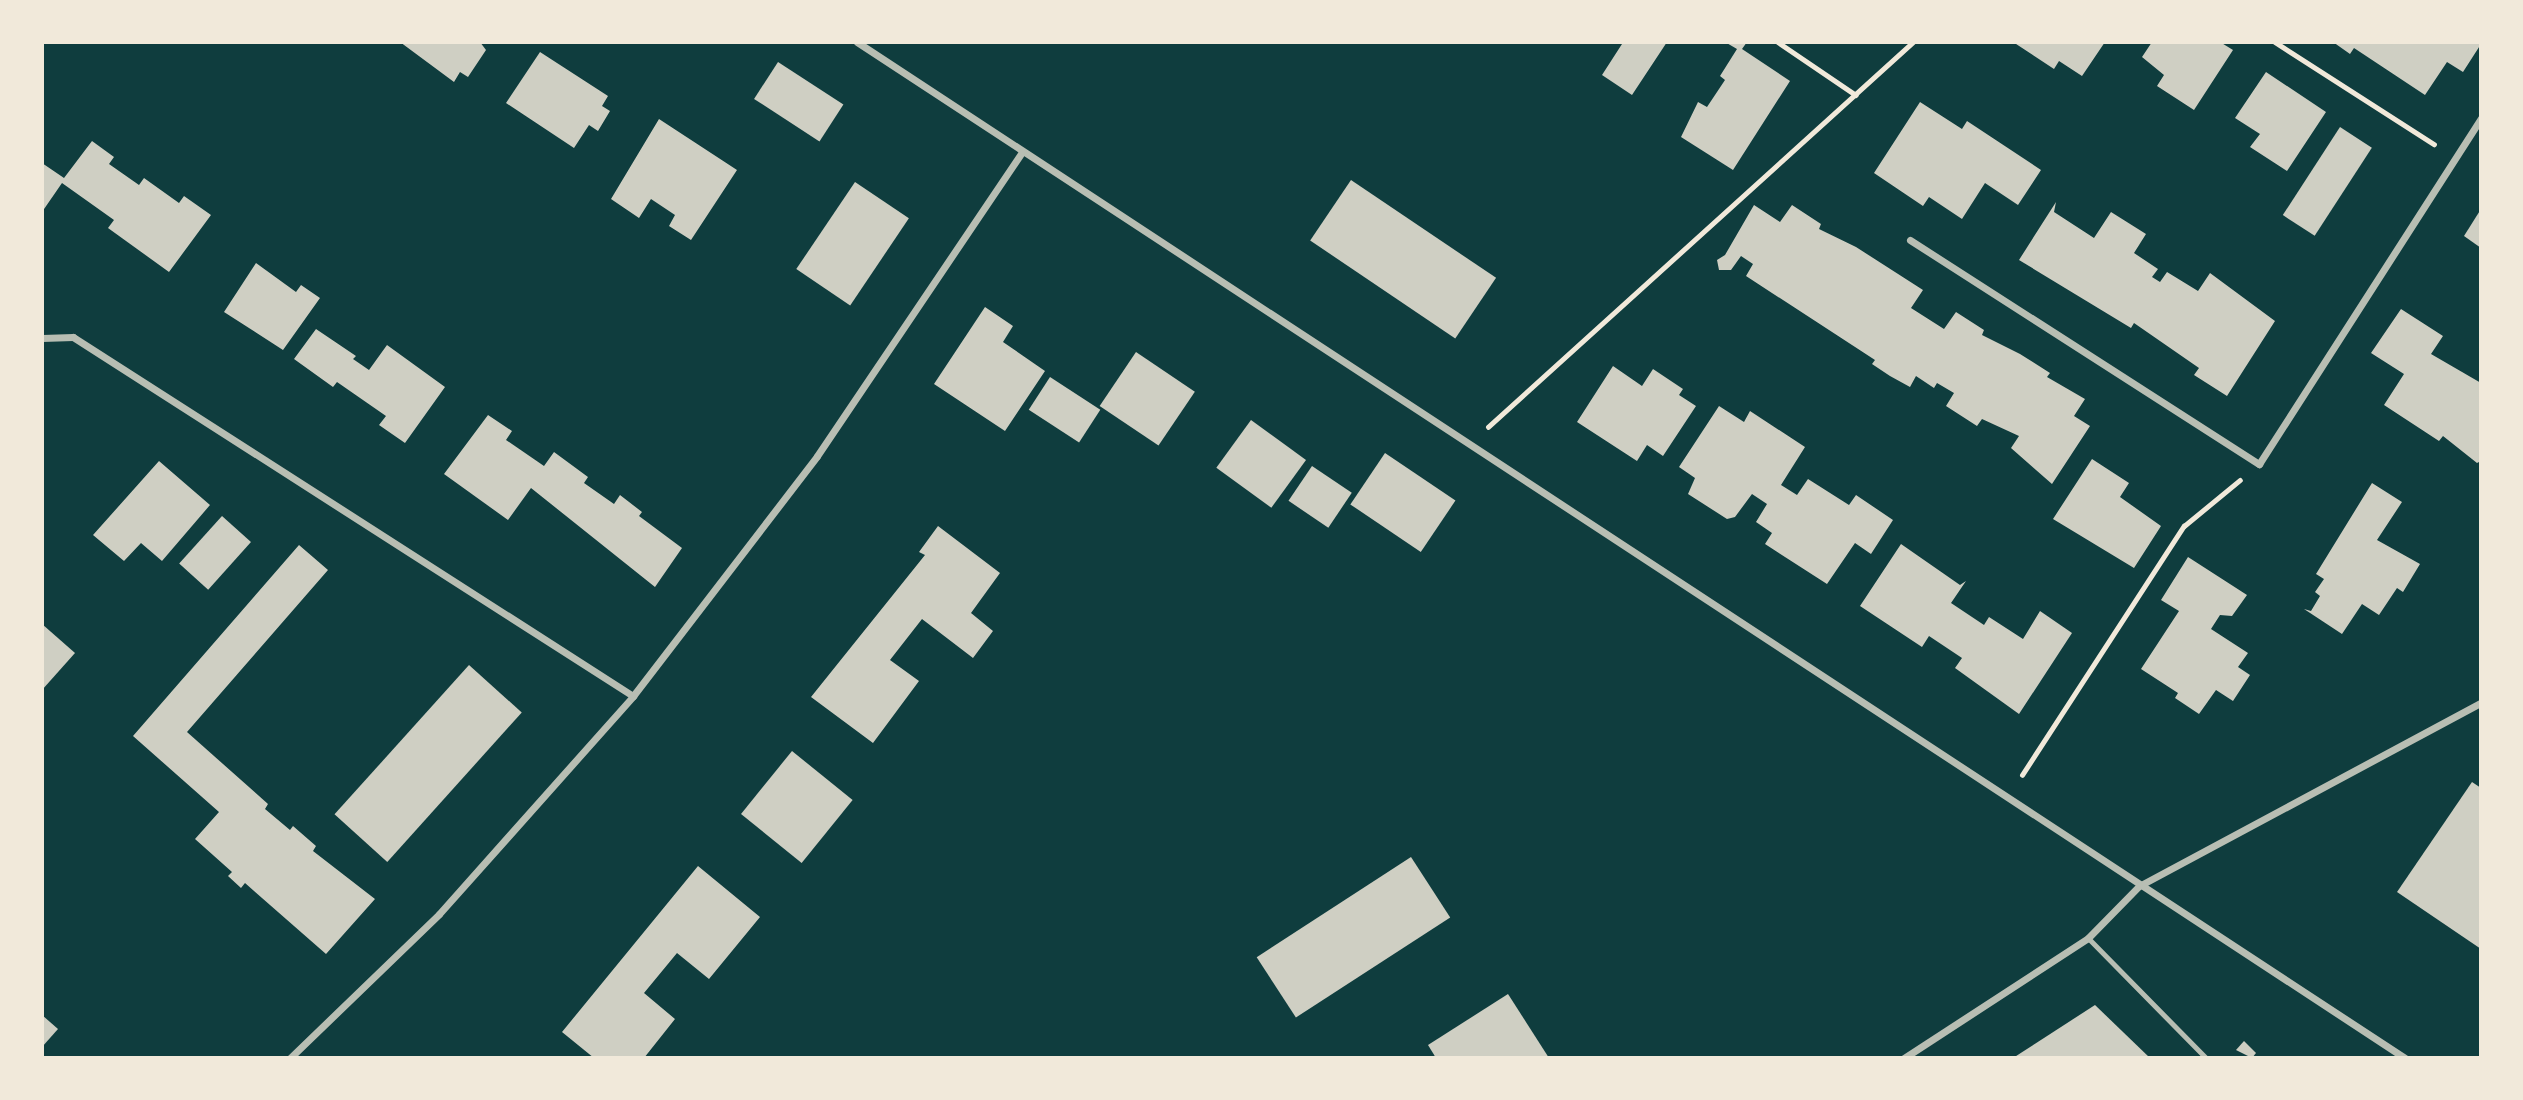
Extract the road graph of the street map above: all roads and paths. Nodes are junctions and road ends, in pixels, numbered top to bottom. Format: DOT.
graph roads {
  1 [pos="857,42"];
  2 [pos="1778,42"];
  3 [pos="1913,42"];
  4 [pos="2275,42"];
  5 [pos="1856,95"];
  6 [pos="2481,118"];
  7 [pos="1022,152"];
  8 [pos="2455,158"];
  9 [pos="1910,240"];
  10 [pos="42,338"];
  11 [pos="1468,444"];
  12 [pos="2259,464"];
  13 [pos="633,696"];
  14 [pos="2481,703"];
  15 [pos="2007,799"];
  16 [pos="2139,886"];
  17 [pos="2088,938"];
  18 [pos="290,1058"];
  19 [pos="1904,1058"];
  20 [pos="2206,1058"];
  21 [pos="2405,1058"];
  1 -- 7 [label="street"];
  2 -- 5 [label="path"];
  3 -- 5 [label="path"];
  4 -- 8 [label="path"];
  5 -- 11 [label="path"];
  6 -- 8 [label="street"];
  7 -- 11 [label="street"];
  7 -- 13 [label="street"];
  8 -- 12 [label="street"];
  9 -- 12 [label="street"];
  10 -- 13 [label="street"];
  11 -- 15 [label="street"];
  12 -- 15 [label="path"];
  13 -- 18 [label="street"];
  14 -- 16 [label="street"];
  15 -- 16 [label="street"];
  16 -- 17 [label="street"];
  16 -- 21 [label="street"];
  17 -- 19 [label="street"];
  17 -- 20 [label="lane"];
}
